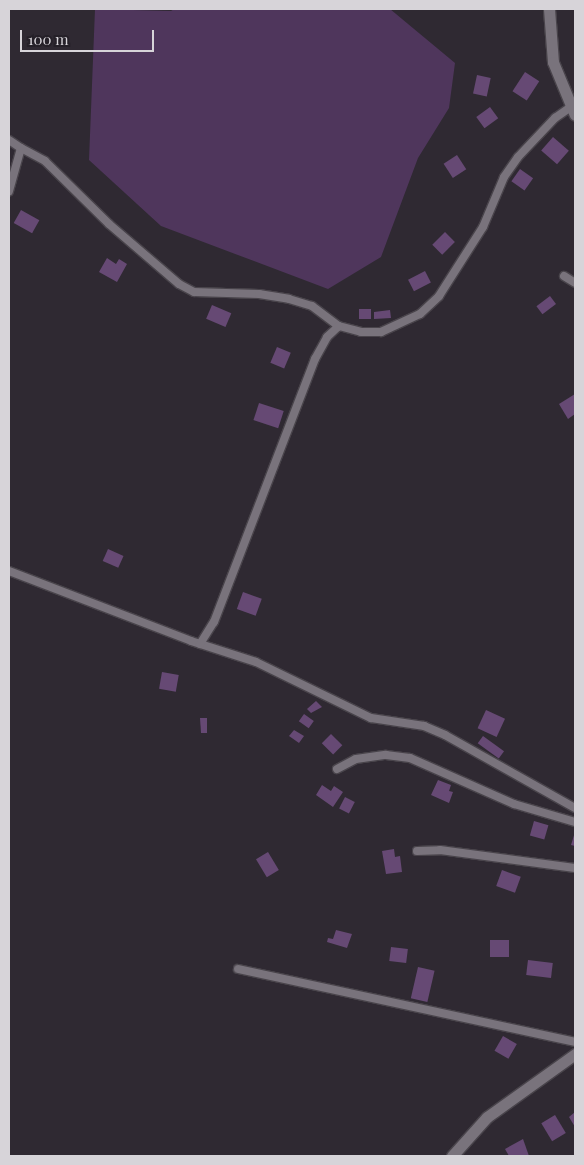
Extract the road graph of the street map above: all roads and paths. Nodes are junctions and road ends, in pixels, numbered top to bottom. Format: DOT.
graph roads {
  1 [pos="549,9"];
  2 [pos="574,106"];
  3 [pos="9,140"];
  4 [pos="21,148"];
  5 [pos="9,191"];
  6 [pos="564,276"];
  7 [pos="575,283"];
  8 [pos="339,326"];
  9 [pos="9,571"];
  10 [pos="200,644"];
  11 [pos="337,769"];
  12 [pos="575,808"];
  13 [pos="575,822"];
  14 [pos="417,851"];
  15 [pos="575,868"];
  16 [pos="238,969"];
  17 [pos="575,1042"];
  18 [pos="575,1054"];
  19 [pos="452,1156"];
  1 -- 2 [label="main road"];
  2 -- 8 [label="street"];
  3 -- 4 [label="street"];
  4 -- 5 [label="street"];
  4 -- 8 [label="street"];
  6 -- 7 [label="street"];
  8 -- 10 [label="street"];
  9 -- 10 [label="street"];
  10 -- 12 [label="street"];
  11 -- 13 [label="street"];
  14 -- 15 [label="street"];
  16 -- 17 [label="street"];
  18 -- 19 [label="main road"];
}
